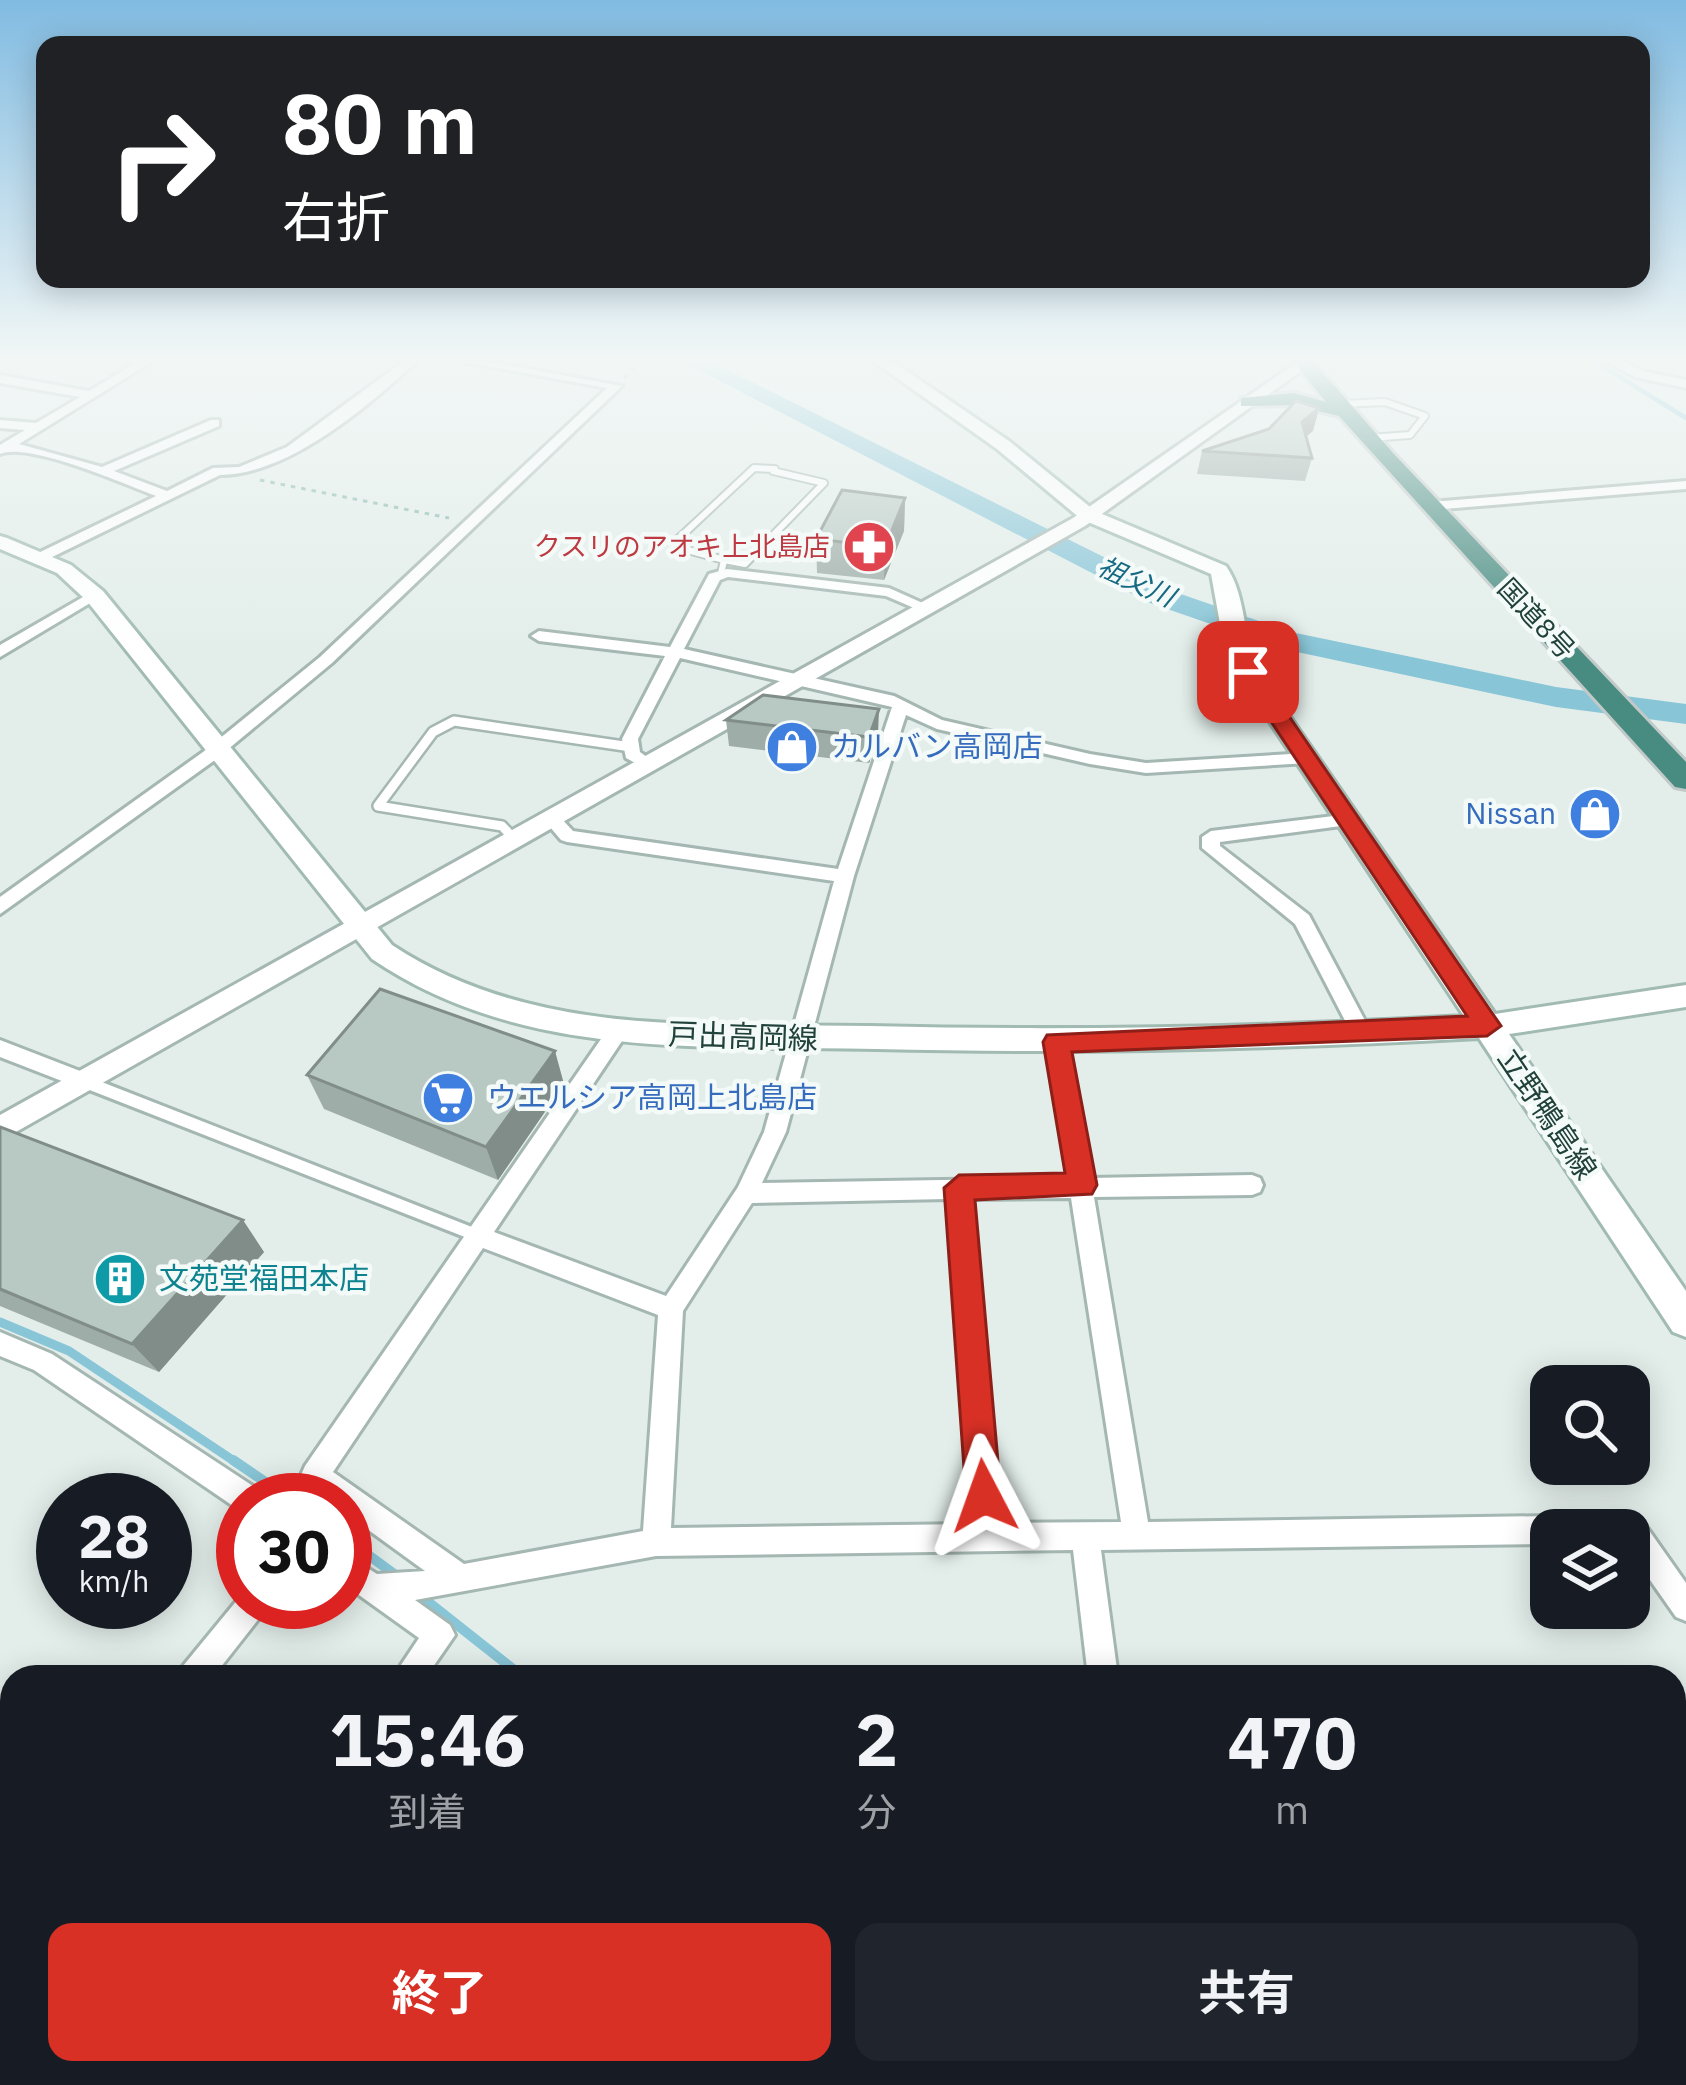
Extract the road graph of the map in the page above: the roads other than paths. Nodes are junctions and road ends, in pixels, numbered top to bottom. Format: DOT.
graph roads {
  1 [pos="48,458"];
  2 [pos="133,458"];
  3 [pos="266,458"];
  4 [pos="540,458"];
  5 [pos="1018,458"];
  6 [pos="1170,458"];
  7 [pos="1387,458"];
  8 [pos="103,471"];
  9 [pos="1686,484"];
  10 [pos="166,494"];
  11 [pos="1431,506"];
  12 [pos="1084,519"];
  13 [pos="15,550"];
  14 [pos="722,567"];
  15 [pos="95,596"];
  16 [pos="928,608"];
  17 [pos="550,640"];
  18 [pos="0,652"];
  19 [pos="676,652"];
  20 [pos="805,680"];
  21 [pos="902,705"];
  22 [pos="220,747"];
  23 [pos="631,747"];
  24 [pos="1308,758"];
  25 [pos="650,766"];
  26 [pos="1686,780"];
  27 [pos="553,820"];
  28 [pos="1350,820"];
  29 [pos="515,840"];
  30 [pos="845,876"];
  31 [pos="0,907"];
  32 [pos="359,925"];
  33 [pos="1682,1002"];
  34 [pos="1487,1026"];
  35 [pos="617,1032"];
  36 [pos="1361,1032"];
  37 [pos="804,1039"];
  38 [pos="1057,1042"];
  39 [pos="0,1048"];
  40 [pos="86,1082"];
  41 [pos="0,1129"];
  42 [pos="1082,1185"];
  43 [pos="1252,1185"];
  44 [pos="959,1188"];
  45 [pos="746,1193"];
  46 [pos="476,1234"];
  47 [pos="671,1310"];
  48 [pos="1686,1321"];
  49 [pos="0,1344"];
  50 [pos="319,1473"];
  51 [pos="216,1478"];
  52 [pos="1530,1530"];
  53 [pos="372,1532"];
  54 [pos="1136,1538"];
  55 [pos="987,1540"];
  56 [pos="1086,1540"];
  57 [pos="656,1542"];
  58 [pos="1650,1557"];
  59 [pos="372,1582"];
  60 [pos="445,1582"];
  61 [pos="383,1587"];
  62 [pos="1686,1607"];
  63 [pos="234,1629"];
  64 [pos="207,1665"];
  65 [pos="417,1665"];
  66 [pos="1102,1665"];
  1 -- 8 [label="street"];
  2 -- 8 [label="street"];
  3 -- 10 [label="street"];
  4 -- 22 [label="street"];
  5 -- 12 [label="main road, 立野鴨島線"];
  6 -- 12 [label="street"];
  7 -- 11 [label="highway, 国道8号"];
  8 -- 10 [label="street"];
  9 -- 11 [label="street"];
  10 -- 13 [label="street"];
  11 -- 26 [label="highway, 国道8号"];
  12 -- 16 [label="street"];
  12 -- 24 [label="main road, 立野鴨島線"];
  13 -- 15 [label="main road, 戸出高岡線"];
  14 -- 14 [label="lane"];
  14 -- 16 [label="street"];
  14 -- 19 [label="street"];
  15 -- 18 [label="street"];
  15 -- 22 [label="main road, 戸出高岡線"];
  16 -- 20 [label="street"];
  17 -- 19 [label="street"];
  19 -- 20 [label="street"];
  19 -- 23 [label="street"];
  20 -- 21 [label="street"];
  20 -- 25 [label="street"];
  21 -- 24 [label="street"];
  21 -- 30 [label="street"];
  22 -- 31 [label="street"];
  22 -- 32 [label="main road, 戸出高岡線"];
  23 -- 25 [label="street"];
  23 -- 29 [label="lane"];
  24 -- 28 [label="main road, 立野鴨島線"];
  25 -- 27 [label="street"];
  27 -- 29 [label="street"];
  27 -- 30 [label="street"];
  28 -- 34 [label="main road, 立野鴨島線"];
  28 -- 36 [label="street"];
  29 -- 32 [label="street"];
  30 -- 37 [label="street"];
  32 -- 35 [label="main road, 戸出高岡線"];
  32 -- 40 [label="street"];
  33 -- 34 [label="main road, 戸出高岡線"];
  34 -- 36 [label="main road, 戸出高岡線"];
  34 -- 48 [label="main road, 立野鴨島線"];
  35 -- 37 [label="main road, 戸出高岡線"];
  35 -- 46 [label="street"];
  36 -- 38 [label="main road, 戸出高岡線"];
  37 -- 38 [label="main road, 戸出高岡線"];
  37 -- 45 [label="street"];
  38 -- 42 [label="street"];
  39 -- 40 [label="street"];
  40 -- 41 [label="street"];
  40 -- 46 [label="lane"];
  42 -- 43 [label="street"];
  42 -- 44 [label="street"];
  42 -- 54 [label="street"];
  44 -- 45 [label="street"];
  44 -- 55 [label="street"];
  45 -- 47 [label="street"];
  46 -- 47 [label="street"];
  46 -- 50 [label="street"];
  47 -- 57 [label="street"];
  49 -- 51 [label="street"];
  52 -- 54 [label="street"];
  53 -- 60 [label="street"];
  54 -- 56 [label="street"];
  55 -- 56 [label="street"];
  55 -- 57 [label="street"];
  56 -- 66 [label="street"];
  57 -- 60 [label="street"];
  58 -- 62 [label="street"];
  59 -- 61 [label="street"];
  60 -- 61 [label="street"];
  61 -- 65 [label="street"];
  63 -- 64 [label="street"];
}
